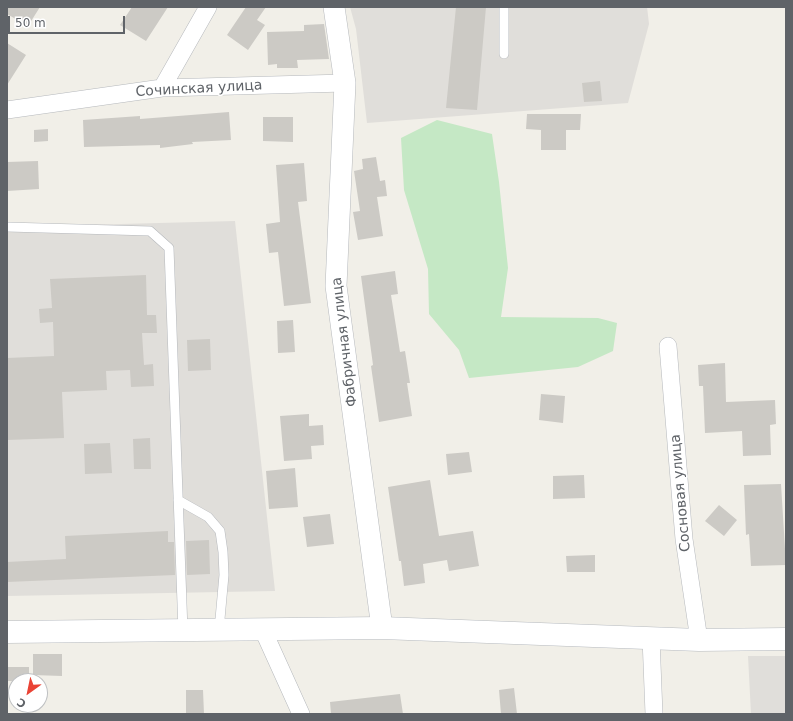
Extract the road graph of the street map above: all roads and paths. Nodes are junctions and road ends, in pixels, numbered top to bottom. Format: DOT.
graph roads {
  1 [pos="208,7"];
  2 [pos="334,7"];
  3 [pos="504,7"];
  4 [pos="504,54"];
  5 [pos="345,83"];
  6 [pos="162,88"];
  7 [pos="7,110"];
  8 [pos="7,227"];
  9 [pos="668,346"];
  10 [pos="178,500"];
  11 [pos="382,628"];
  12 [pos="219,630"];
  13 [pos="263,630"];
  14 [pos="183,631"];
  15 [pos="7,632"];
  16 [pos="651,638"];
  17 [pos="786,639"];
  18 [pos="699,640"];
  19 [pos="301,714"];
  20 [pos="654,714"];
  1 -- 6 [label="street"];
  2 -- 5 [label="street, Фабричная улица"];
  3 -- 4 [label="lane"];
  5 -- 6 [label="street, Сочинская улица"];
  5 -- 11 [label="street, Фабричная улица"];
  6 -- 7 [label="street, Сочинская улица"];
  8 -- 10 [label="lane"];
  9 -- 18 [label="street, Сосновая улица"];
  10 -- 12 [label="lane"];
  10 -- 14 [label="lane"];
  11 -- 13 [label="main road"];
  11 -- 16 [label="main road"];
  12 -- 13 [label="main road"];
  12 -- 14 [label="main road"];
  13 -- 19 [label="street"];
  14 -- 15 [label="main road"];
  16 -- 18 [label="main road"];
  16 -- 20 [label="street"];
  17 -- 18 [label="main road"];
}
